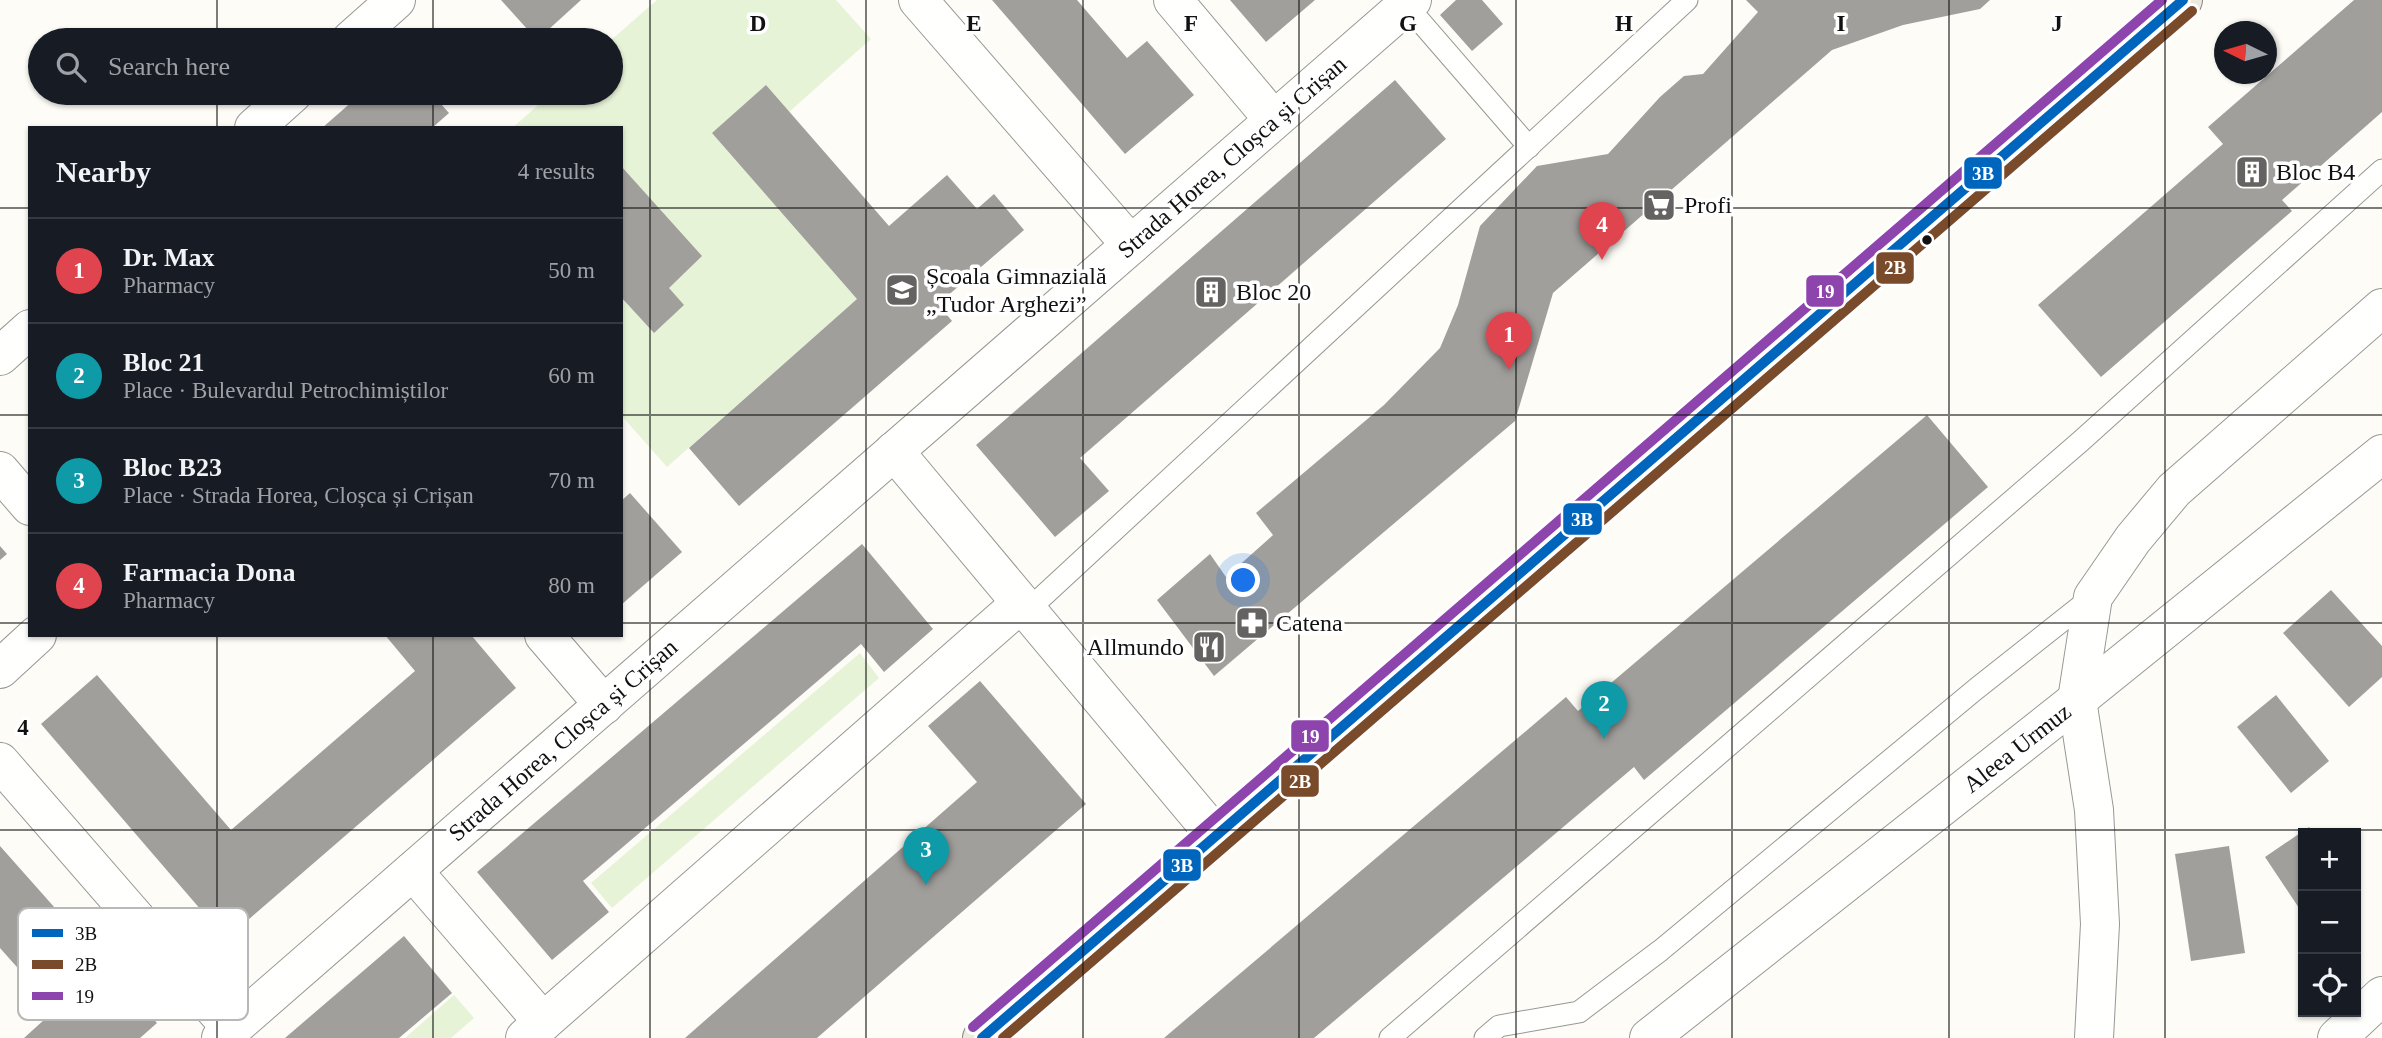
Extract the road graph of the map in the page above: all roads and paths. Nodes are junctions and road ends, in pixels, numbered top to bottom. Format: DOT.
graph roads {
  1 [pos="396,0"];
  2 [pos="918,0"];
  3 [pos="1172,0"];
  4 [pos="1688,0"];
  5 [pos="2183,0"];
  6 [pos="1409,3"];
  7 [pos="364,28"];
  8 [pos="280,105"];
  9 [pos="1273,119"];
  10 [pos="256,126"];
  11 [pos="1529,147"];
  12 [pos="2382,170"];
  13 [pos="1131,245"];
  14 [pos="2382,308"];
  15 [pos="28,331"];
  16 [pos="0,356"];
  17 [pos="894,451"];
  18 [pos="2382,454"];
  19 [pos="0,471"];
  20 [pos="28,504"];
  21 [pos="2093,597"];
  22 [pos="1024,607"];
  23 [pos="35,637"];
  24 [pos="546,637"];
  25 [pos="0,669"];
  26 [pos="2077,700"];
  27 [pos="604,705"];
  28 [pos="0,762"];
  29 [pos="1216,836"];
  30 [pos="413,871"];
  31 [pos="122,908"];
  32 [pos="2382,996"];
  33 [pos="248,1015"];
  34 [pos="242,1020"];
  35 [pos="534,1030"];
  36 [pos="227,1033"];
  37 [pos="982,1038"];
  38 [pos="1390,1038"];
  39 [pos="1485,1038"];
  40 [pos="1649,1038"];
  41 [pos="2094,1038"];
  42 [pos="2337,1038"];
  1 -- 7 [label="street"];
  2 -- 13 [label="street"];
  3 -- 9 [label="street"];
  4 -- 11 [label="lane"];
  5 -- 29 [label="main road"];
  6 -- 9 [label="street, Strada Horea, Cloșca și Crișan"];
  6 -- 11 [label="lane"];
  8 -- 10 [label="street"];
  9 -- 13 [label="street, Strada Horea, Cloșca și Crișan"];
  11 -- 22 [label="lane"];
  12 -- 38 [label="lane"];
  13 -- 17 [label="street, Strada Horea, Cloșca și Crișan"];
  14 -- 21 [label="street"];
  15 -- 16 [label="street"];
  17 -- 22 [label="street"];
  17 -- 27 [label="street, Strada Horea, Cloșca și Crișan"];
  18 -- 26 [label="street, Aleea Urmuz"];
  19 -- 20 [label="street"];
  21 -- 26 [label="street"];
  21 -- 39 [label="lane"];
  22 -- 29 [label="street"];
  22 -- 35 [label="street"];
  23 -- 25 [label="street"];
  24 -- 27 [label="street"];
  26 -- 40 [label="street, Aleea Urmuz"];
  26 -- 41 [label="street"];
  27 -- 30 [label="street, Strada Horea, Cloșca și Crișan"];
  28 -- 31 [label="street, Strada Horea, Cloșca și Crișan"];
  29 -- 37 [label="main road"];
  30 -- 33 [label="street, Strada Horea, Cloșca și Crișan"];
  30 -- 35 [label="street"];
  32 -- 42 [label="street"];
  34 -- 36 [label="street, Strada Horea, Cloșca și Crișan"];
}
